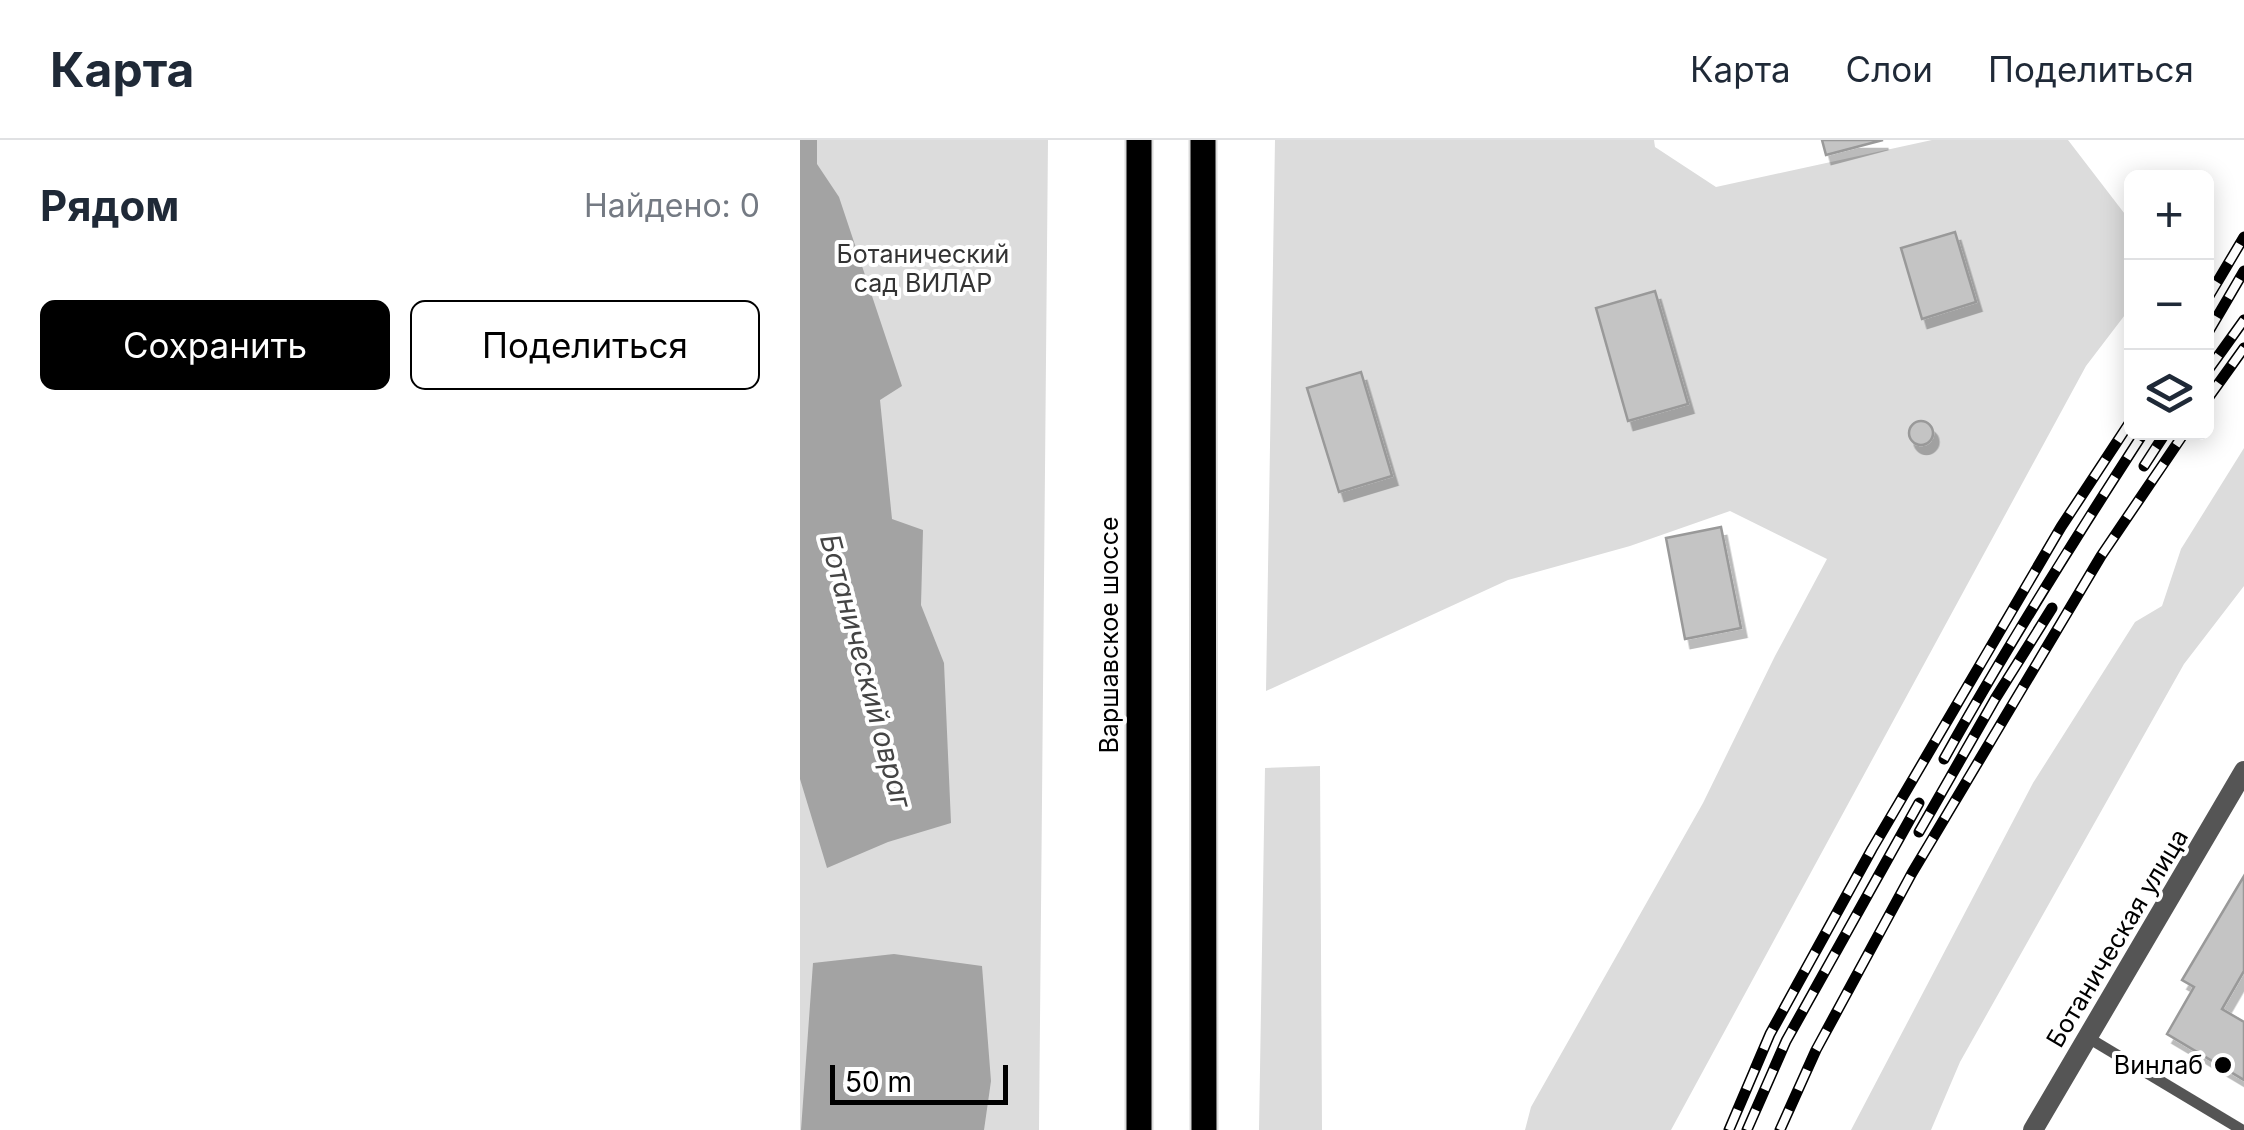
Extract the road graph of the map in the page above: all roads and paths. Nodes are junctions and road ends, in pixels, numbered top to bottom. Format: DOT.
graph roads {
  1 [pos="1140,140"];
  2 [pos="1204,140"];
  3 [pos="2244,772"];
  4 [pos="2086,1037"];
  5 [pos="1139,1130"];
  6 [pos="1204,1130"];
  7 [pos="2033,1130"];
  8 [pos="2242,1130"];
  1 -- 5 [label="main road, Варшавское шоссе"];
  2 -- 6 [label="main road"];
  3 -- 4 [label="street, Ботаническая улица"];
  4 -- 7 [label="street, Ботаническая улица"];
  4 -- 8 [label="lane"];
}
